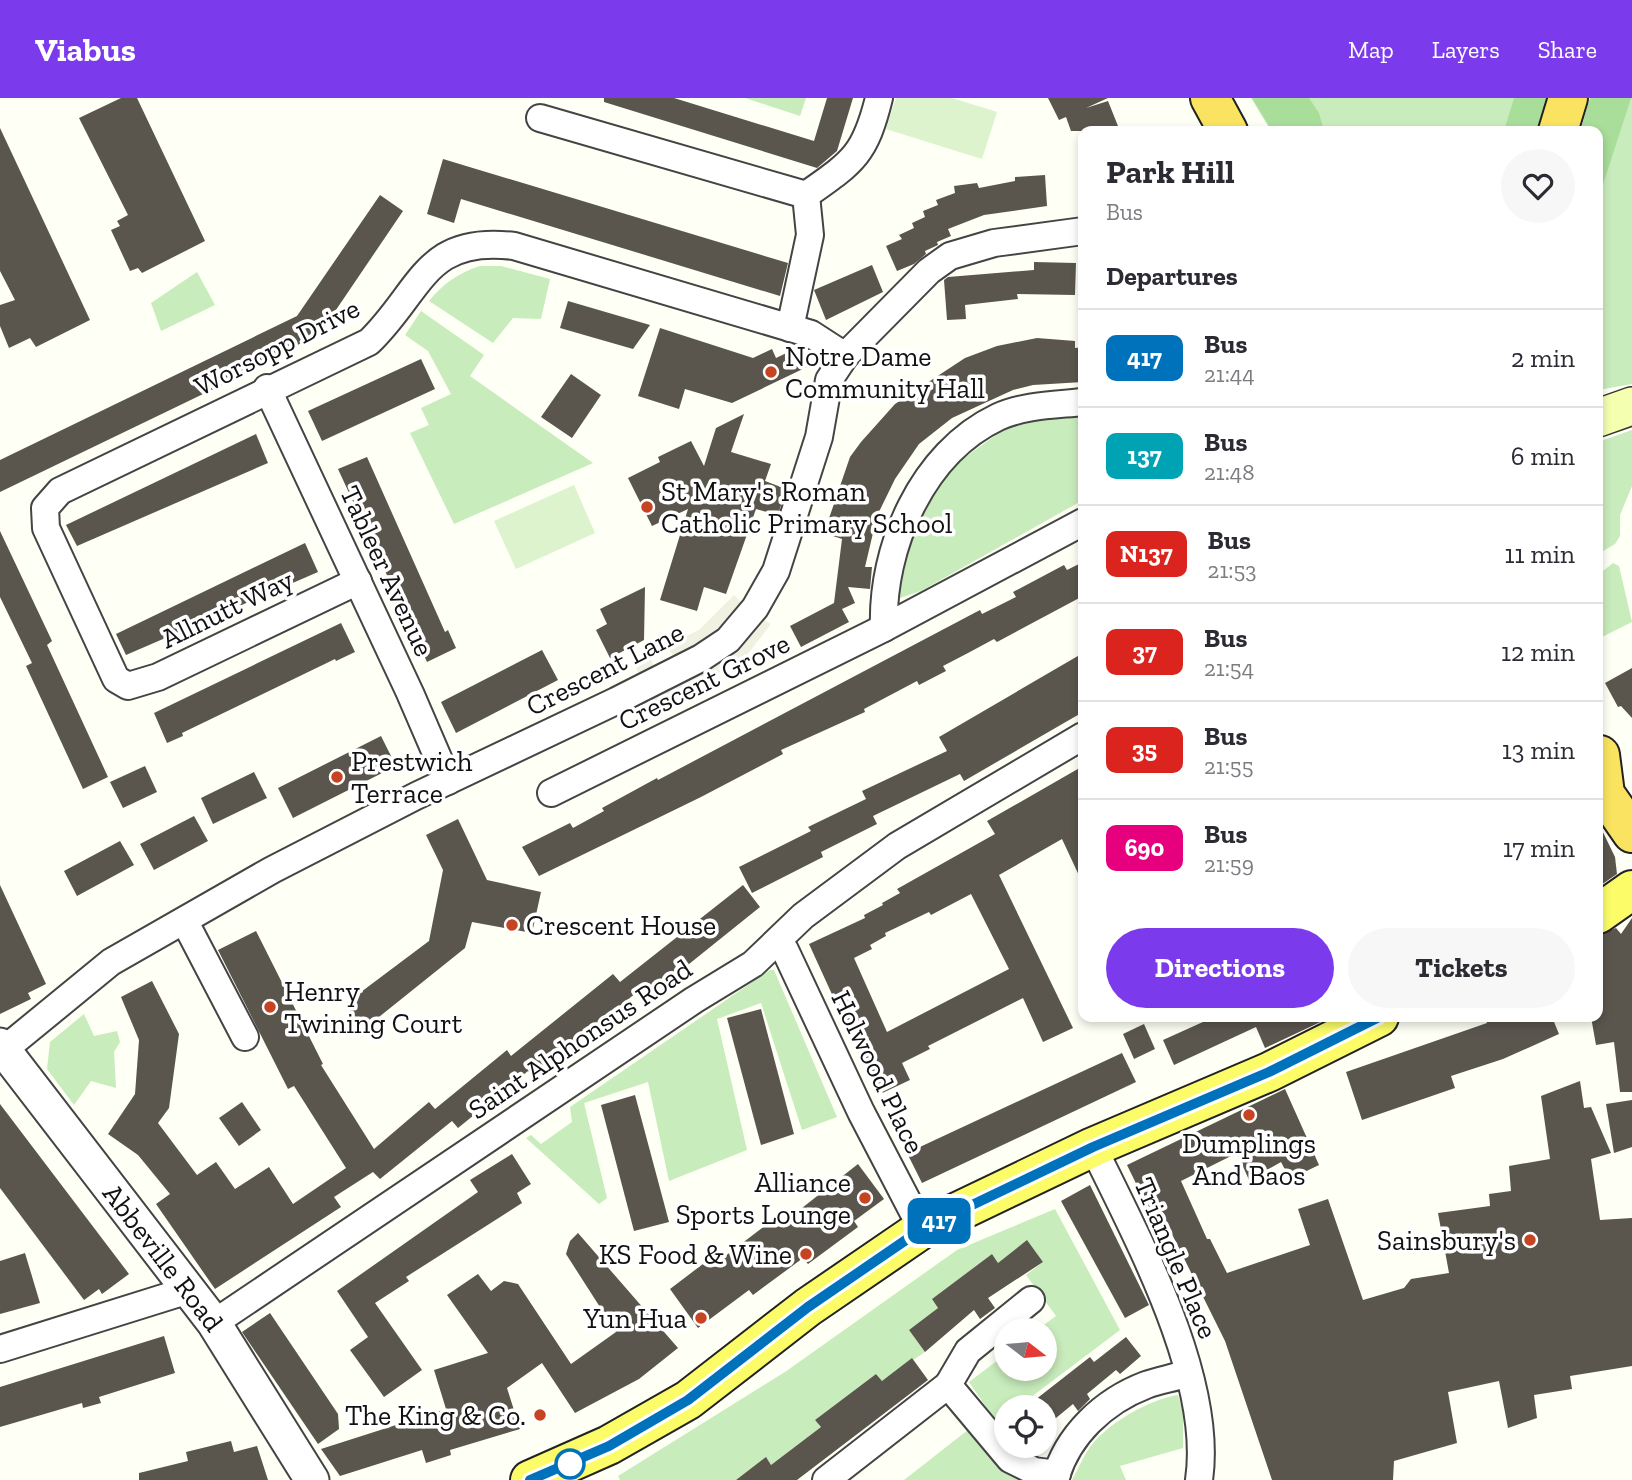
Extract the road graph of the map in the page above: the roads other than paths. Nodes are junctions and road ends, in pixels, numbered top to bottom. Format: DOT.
graph roads {
  1 [pos="879,98"];
  2 [pos="1210,98"];
  3 [pos="1568,98"];
  4 [pos="540,118"];
  5 [pos="1225,126"];
  6 [pos="1560,126"];
  7 [pos="806,195"];
  8 [pos="1078,232"];
  9 [pos="790,328"];
  10 [pos="845,356"];
  11 [pos="267,388"];
  12 [pos="1078,402"];
  13 [pos="1632,405"];
  14 [pos="1603,416"];
  15 [pos="1078,525"];
  16 [pos="358,580"];
  17 [pos="884,628"];
  18 [pos="121,682"];
  19 [pos="1078,739"];
  20 [pos="1603,755"];
  21 [pos="1603,780"];
  22 [pos="448,781"];
  23 [pos="1632,783"];
  24 [pos="551,793"];
  25 [pos="1632,833"];
  26 [pos="185,922"];
  27 [pos="779,942"];
  28 [pos="1369,1022"];
  29 [pos="244,1037"];
  30 [pos="1,1050"];
  31 [pos="1093,1147"];
  32 [pos="922,1229"];
  33 [pos="187,1287"];
  34 [pos="1031,1300"];
  35 [pos="214,1323"];
  36 [pos="0,1349"];
  37 [pos="1188,1373"];
  38 [pos="948,1385"];
  39 [pos="1056,1477"];
  40 [pos="312,1480"];
  41 [pos="530,1480"];
  42 [pos="826,1480"];
  43 [pos="1199,1480"];
  1 -- 7 [label="street"];
  2 -- 5 [label="highway"];
  3 -- 6 [label="highway"];
  4 -- 7 [label="street"];
  7 -- 9 [label="street"];
  8 -- 10 [label="street, Crescent Lane"];
  9 -- 10 [label="street, Worsopp Drive"];
  9 -- 11 [label="street, Worsopp Drive"];
  10 -- 22 [label="street, Crescent Lane"];
  11 -- 16 [label="street, Tableer Avenue"];
  11 -- 18 [label="street, Worsopp Drive"];
  12 -- 17 [label="street"];
  13 -- 14 [label="main road"];
  15 -- 17 [label="street, Crescent Grove"];
  16 -- 18 [label="street, Allnutt Way"];
  16 -- 22 [label="street, Tableer Avenue"];
  17 -- 24 [label="street, Crescent Grove"];
  19 -- 27 [label="street, Saint Alphonsus Road"];
  20 -- 23 [label="highway"];
  21 -- 25 [label="highway"];
  22 -- 26 [label="street, Crescent Lane"];
  26 -- 29 [label="street"];
  26 -- 30 [label="street, Crescent Lane"];
  27 -- 32 [label="street, Holwood Place"];
  27 -- 35 [label="street, Saint Alphonsus Road"];
  28 -- 31 [label="main road"];
  30 -- 33 [label="street, Abbeville Road"];
  31 -- 32 [label="main road"];
  31 -- 37 [label="street, Triangle Place"];
  32 -- 41 [label="main road"];
  33 -- 35 [label="street, Abbeville Road"];
  33 -- 36 [label="street"];
  34 -- 38 [label="street"];
  35 -- 40 [label="street, Abbeville Road"];
  37 -- 39 [label="street"];
  37 -- 43 [label="street, Triangle Place"];
  38 -- 39 [label="street"];
  38 -- 42 [label="street"];
}
